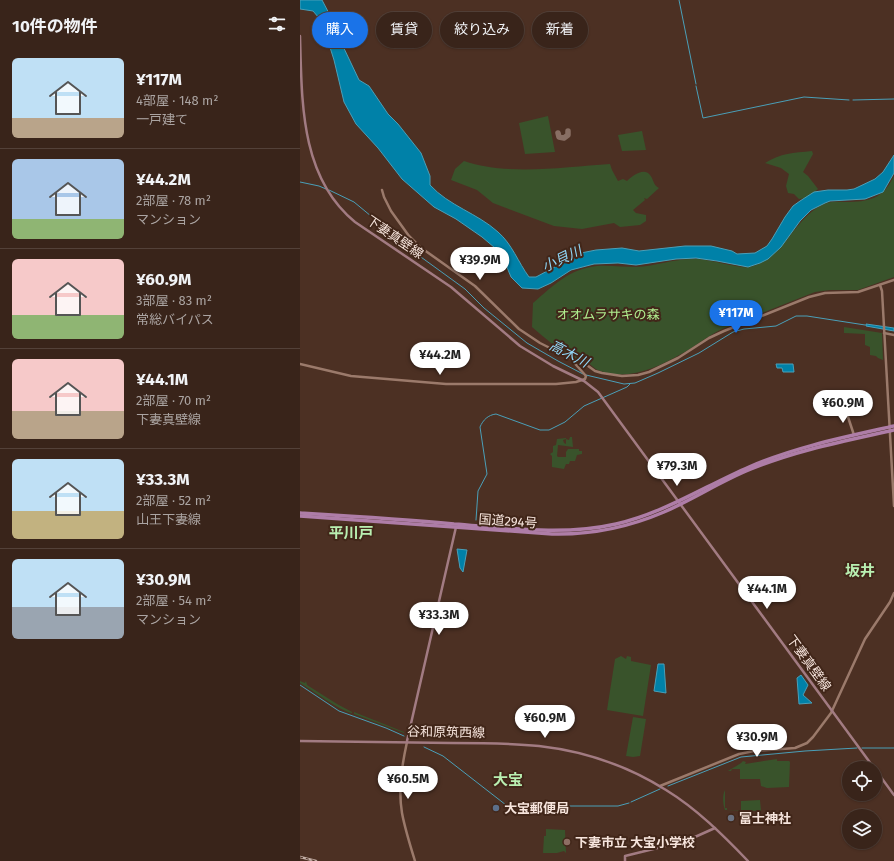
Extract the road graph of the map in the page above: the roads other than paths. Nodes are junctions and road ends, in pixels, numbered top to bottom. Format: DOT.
graph roads {
  1 [pos="300,36"];
  2 [pos="300,46"];
  3 [pos="382,190"];
  4 [pos="894,280"];
  5 [pos="880,285"];
  6 [pos="884,333"];
  7 [pos="894,335"];
  8 [pos="300,364"];
  9 [pos="578,365"];
  10 [pos="584,380"];
  11 [pos="845,408"];
  12 [pos="894,426"];
  13 [pos="891,429"];
  14 [pos="854,435"];
  15 [pos="679,502"];
  16 [pos="894,506"];
  17 [pos="300,514"];
  18 [pos="456,525"];
  19 [pos="894,593"];
  20 [pos="832,710"];
  21 [pos="300,741"];
  22 [pos="407,741"];
  23 [pos="870,761"];
  24 [pos="882,778"];
  25 [pos="660,786"];
  26 [pos="894,795"];
  27 [pos="715,828"];
  28 [pos="415,859"];
  29 [pos="625,861"];
  30 [pos="748,861"];
  1 -- 2 [label="main road, 下妻真壁線"];
  2 -- 10 [label="main road, 下妻真壁線"];
  3 -- 9 [label="street"];
  4 -- 5 [label="street"];
  5 -- 6 [label="street"];
  5 -- 9 [label="street"];
  6 -- 7 [label="street"];
  6 -- 13 [label="street"];
  8 -- 10 [label="street"];
  9 -- 10 [label="street"];
  10 -- 15 [label="main road, 下妻真壁線"];
  11 -- 14 [label="street"];
  12 -- 13 [label="highway"];
  13 -- 14 [label="highway"];
  13 -- 15 [label="highway, 国道294号"];
  13 -- 16 [label="street"];
  14 -- 15 [label="highway"];
  15 -- 18 [label="highway, 国道294号"];
  15 -- 20 [label="main road, 下妻真壁線"];
  17 -- 18 [label="highway, 国道294号"];
  18 -- 22 [label="main road"];
  19 -- 20 [label="street"];
  20 -- 23 [label="main road, 下妻真壁線"];
  20 -- 25 [label="street"];
  21 -- 22 [label="main road, 谷和原筑西線"];
  22 -- 25 [label="main road, 谷和原筑西線"];
  22 -- 28 [label="street"];
  24 -- 26 [label="main road, 下妻真壁線"];
  25 -- 27 [label="main road, 谷和原筑西線"];
  27 -- 29 [label="main road"];
  27 -- 30 [label="main road, 谷和原筑西線"];
}
